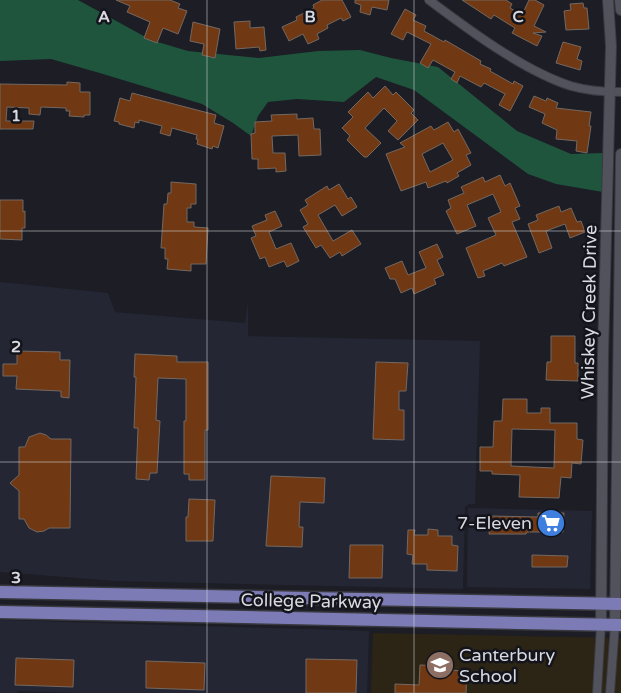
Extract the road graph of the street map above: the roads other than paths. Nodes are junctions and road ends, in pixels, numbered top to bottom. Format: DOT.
graph roads {
  1 [pos="429,0"];
  2 [pos="608,0"];
  3 [pos="620,0"];
  4 [pos="621,10"];
  5 [pos="610,92"];
  6 [pos="621,92"];
  7 [pos="621,154"];
  8 [pos="602,498"];
  9 [pos="619,498"];
  10 [pos="0,592"];
  11 [pos="470,601"];
  12 [pos="602,604"];
  13 [pos="619,604"];
  14 [pos="0,612"];
  15 [pos="392,620"];
  16 [pos="601,624"];
  17 [pos="618,625"];
  18 [pos="597,693"];
  19 [pos="610,693"];
  1 -- 5 [label="street"];
  2 -- 5 [label="street, Whiskey Creek Drive"];
  3 -- 4 [label="street"];
  5 -- 6 [label="street"];
  5 -- 8 [label="street, Whiskey Creek Drive"];
  7 -- 9 [label="street, Whiskey Creek Drive"];
  8 -- 9 [label="street"];
  8 -- 12 [label="street, Whiskey Creek Drive"];
  9 -- 13 [label="street, Whiskey Creek Drive"];
  10 -- 11 [label="main road, College Parkway"];
  11 -- 12 [label="main road, College Parkway"];
  11 -- 15 [label="main road"];
  12 -- 13 [label="main road, College Parkway"];
  12 -- 16 [label="street, Whiskey Creek Drive"];
  13 -- 17 [label="street, Whiskey Creek Drive"];
  14 -- 15 [label="main road, College Parkway"];
  15 -- 16 [label="main road, College Parkway"];
  16 -- 17 [label="main road, College Parkway"];
  16 -- 18 [label="street"];
  17 -- 19 [label="street"];
}
